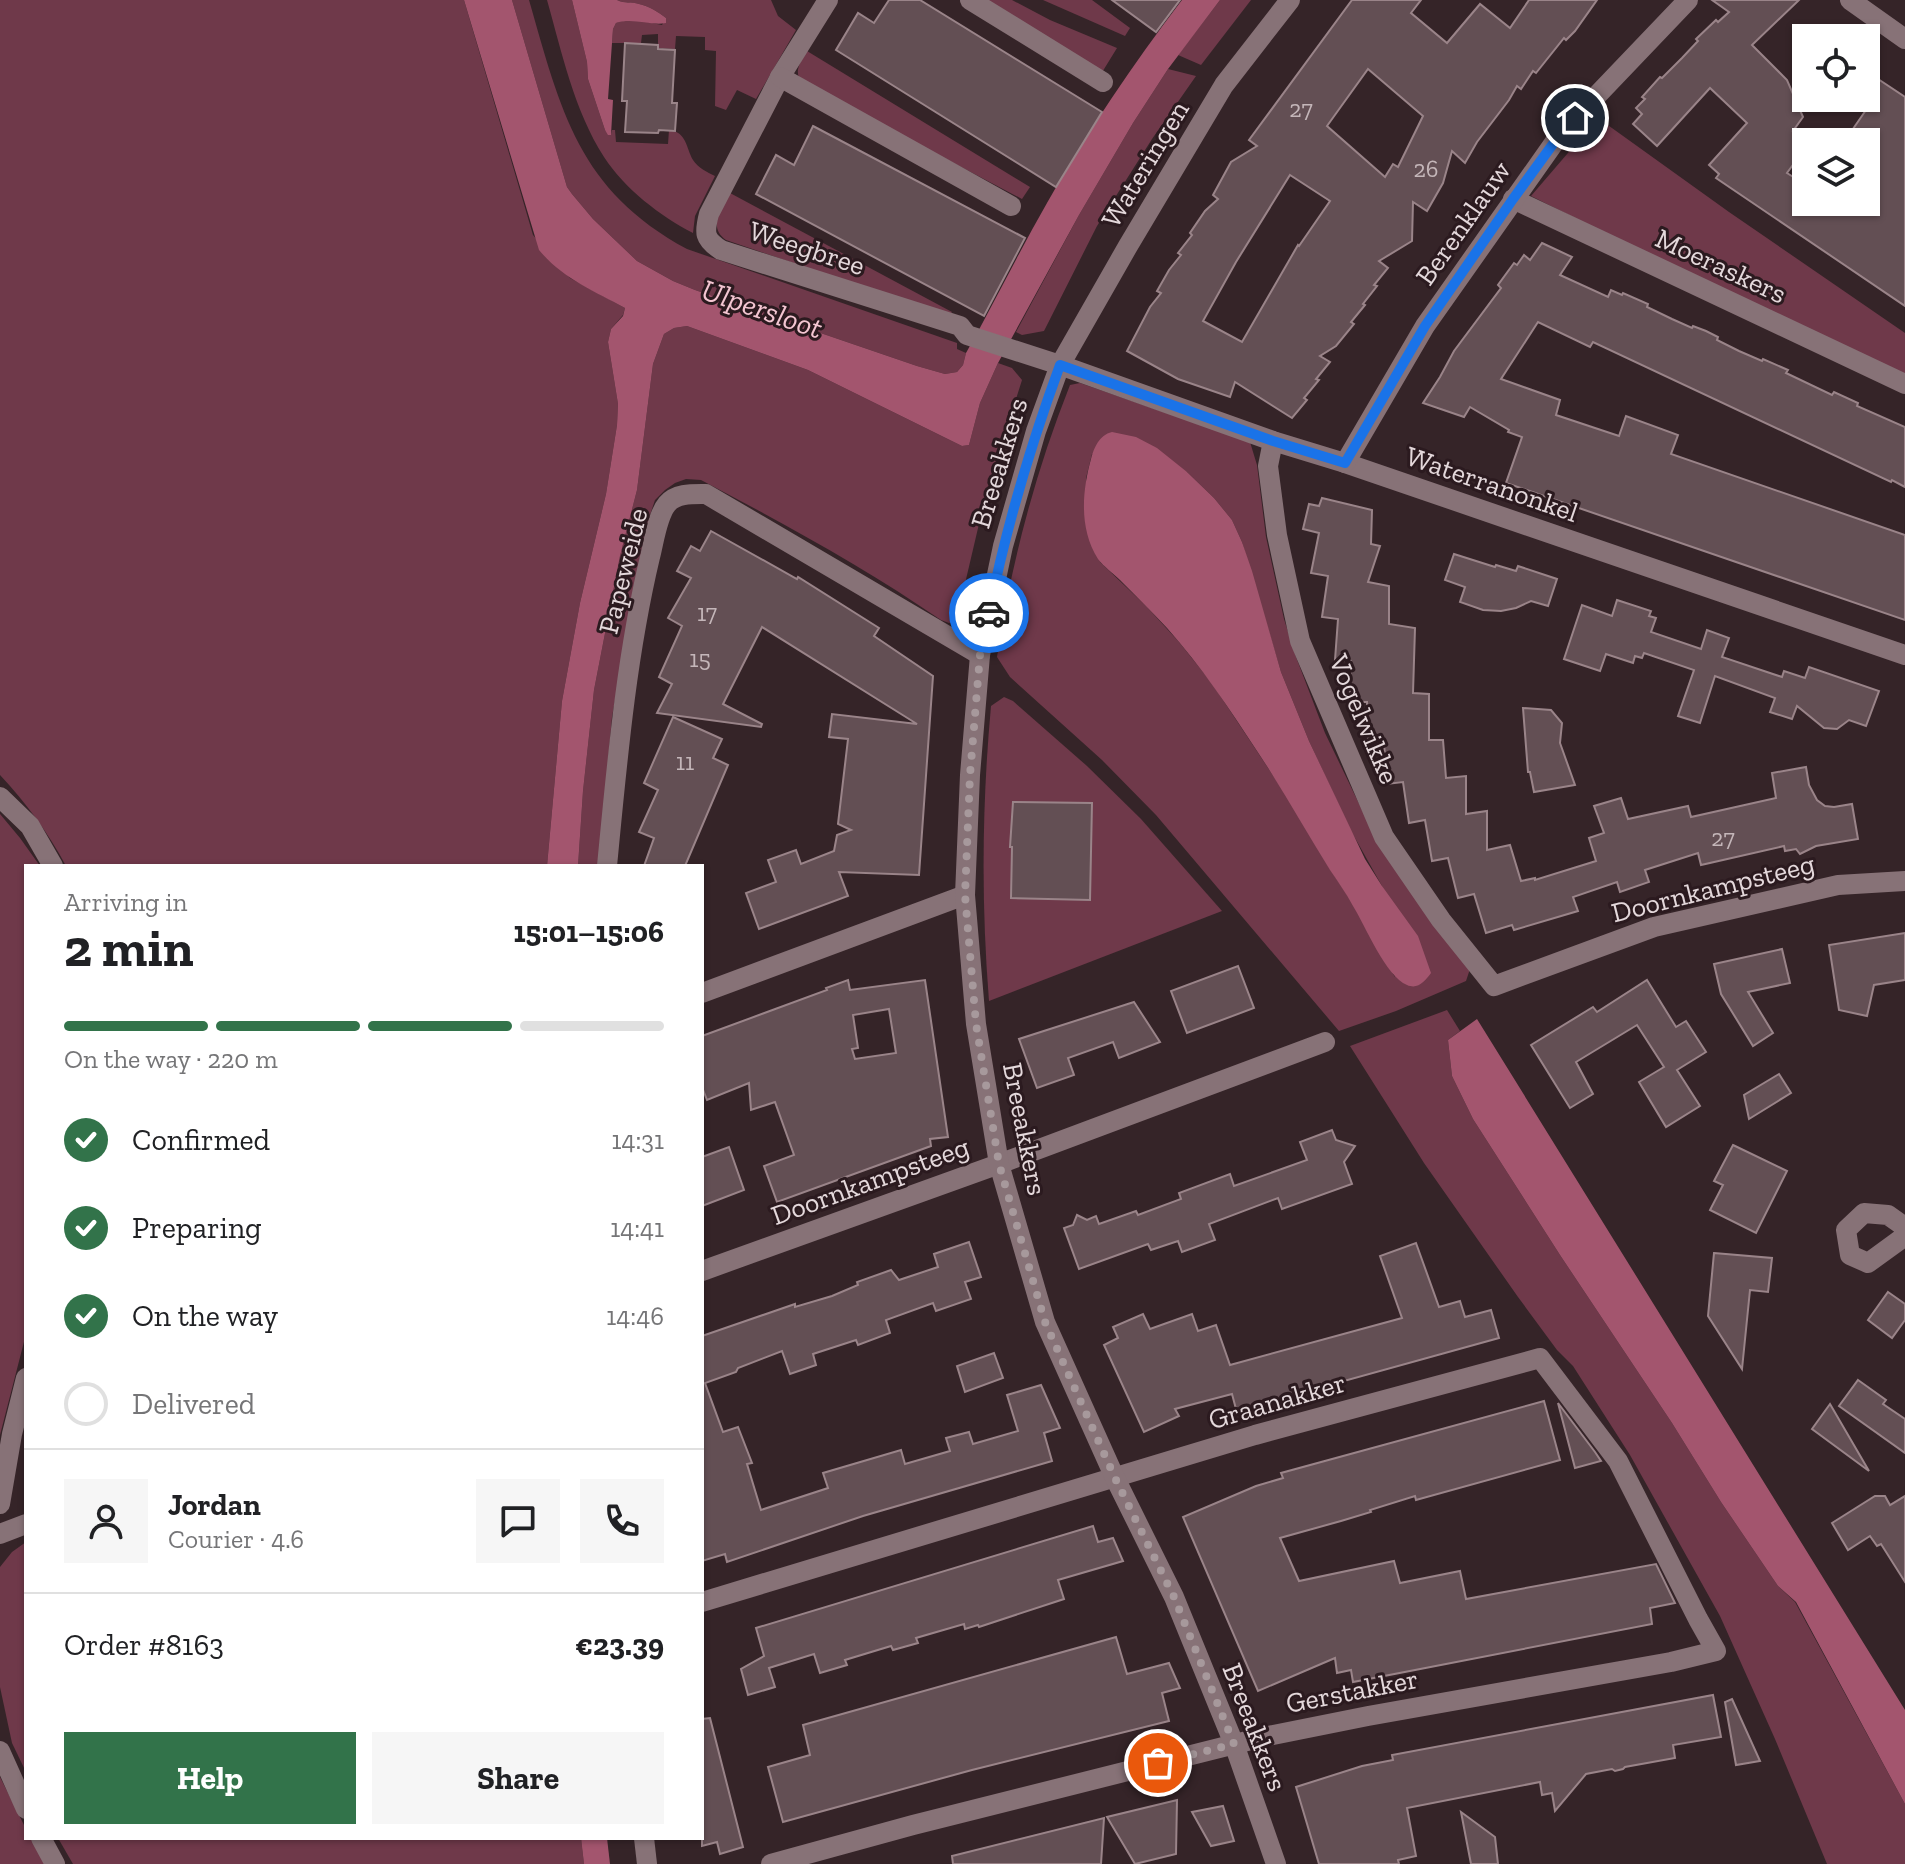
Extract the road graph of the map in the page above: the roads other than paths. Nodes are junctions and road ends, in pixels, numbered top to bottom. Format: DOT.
graph roads {
  1 [pos="828,0"];
  2 [pos="970,0"];
  3 [pos="1290,0"];
  4 [pos="1688,0"];
  5 [pos="1850,0"];
  6 [pos="1905,39"];
  7 [pos="780,77"];
  8 [pos="1103,82"];
  9 [pos="1513,199"];
  10 [pos="1011,206"];
  11 [pos="1060,365"];
  12 [pos="1905,384"];
  13 [pos="1273,441"];
  14 [pos="1345,463"];
  15 [pos="980,655"];
  16 [pos="1905,655"];
  17 [pos="0,797"];
  18 [pos="52,864"];
  19 [pos="607,864"];
  20 [pos="1905,881"];
  21 [pos="965,895"];
  22 [pos="1494,986"];
  23 [pos="704,992"];
  24 [pos="1325,1042"];
  25 [pos="999,1164"];
  26 [pos="1905,1227"];
  27 [pos="1905,1236"];
  28 [pos="704,1270"];
  29 [pos="24,1386"];
  30 [pos="1115,1478"];
  31 [pos="0,1504"];
  32 [pos="24,1525"];
  33 [pos="0,1534"];
  34 [pos="704,1601"];
  35 [pos="1716,1651"];
  36 [pos="1234,1744"];
  37 [pos="0,1751"];
  38 [pos="24,1805"];
  39 [pos="42,1840"];
  40 [pos="644,1840"];
  41 [pos="55,1864"];
  42 [pos="647,1864"];
  43 [pos="771,1864"];
  44 [pos="1276,1864"];
  1 -- 7 [label="street, Weegbree"];
  2 -- 8 [label="street"];
  3 -- 11 [label="street, Wateringen"];
  4 -- 9 [label="street, Berenklauw"];
  5 -- 6 [label="street"];
  7 -- 10 [label="street"];
  7 -- 11 [label="street, Weegbree"];
  9 -- 12 [label="street, Moeraskers"];
  9 -- 14 [label="street, Berenklauw"];
  11 -- 13 [label="street, Waterranonkel"];
  11 -- 15 [label="street, Breeakkers"];
  13 -- 14 [label="street, Waterranonkel"];
  13 -- 22 [label="street, Vogelwikke"];
  14 -- 16 [label="street, Waterranonkel"];
  15 -- 19 [label="street, Papeweide"];
  15 -- 21 [label="street, Breeakkers"];
  17 -- 18 [label="street"];
  20 -- 22 [label="street, Doornkampsteeg"];
  21 -- 23 [label="street"];
  21 -- 25 [label="street, Breeakkers"];
  24 -- 25 [label="street, Doornkampsteeg"];
  25 -- 28 [label="street, Doornkampsteeg"];
  25 -- 30 [label="street, Breeakkers"];
  26 -- 27 [label="street"];
  29 -- 31 [label="street"];
  30 -- 34 [label="street, Graanakker"];
  30 -- 35 [label="street, Graanakker"];
  30 -- 36 [label="street, Breeakkers"];
  32 -- 33 [label="street"];
  35 -- 36 [label="street, Gerstakker"];
  36 -- 43 [label="street, Gerstakker"];
  36 -- 44 [label="street, Breeakkers"];
  37 -- 38 [label="street"];
  39 -- 41 [label="street"];
  40 -- 42 [label="street"];
}
